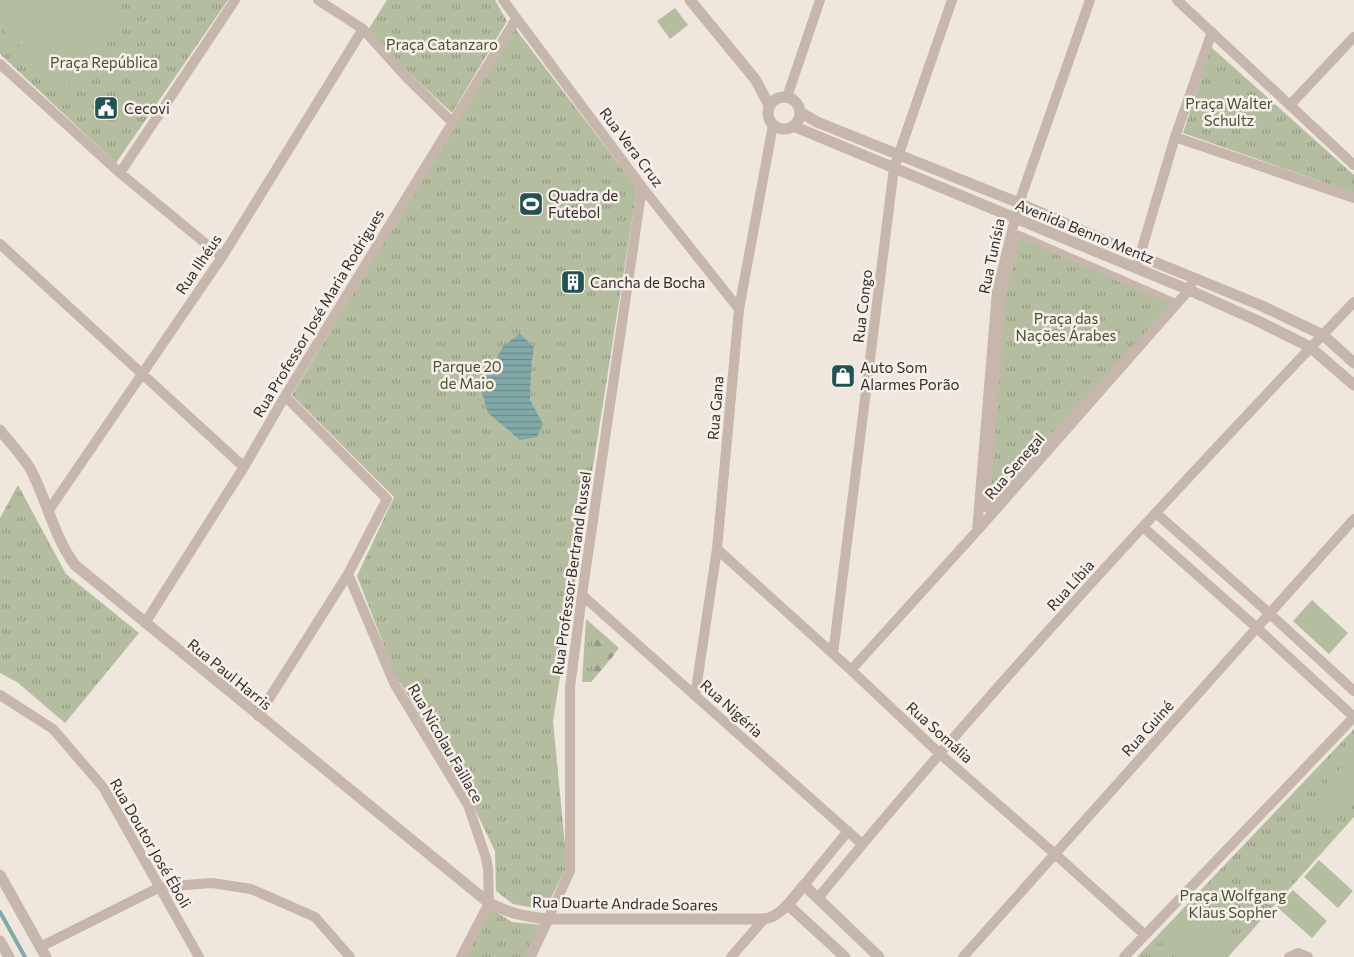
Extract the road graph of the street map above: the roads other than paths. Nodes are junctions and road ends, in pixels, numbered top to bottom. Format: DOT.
graph roads {
  1 [pos="235,0"];
  2 [pos="318,0"];
  3 [pos="503,0"];
  4 [pos="691,0"];
  5 [pos="820,0"];
  6 [pos="952,0"];
  7 [pos="1090,0"];
  8 [pos="1177,0"];
  9 [pos="516,18"];
  10 [pos="363,29"];
  11 [pos="1212,32"];
  12 [pos="1354,37"];
  13 [pos="0,64"];
  14 [pos="755,79"];
  15 [pos="785,97"];
  16 [pos="769,105"];
  17 [pos="1290,105"];
  18 [pos="800,112"];
  19 [pos="452,122"];
  20 [pos="773,125"];
  21 [pos="793,126"];
  22 [pos="1174,138"];
  23 [pos="899,156"];
  24 [pos="1354,165"];
  25 [pos="894,168"];
  26 [pos="120,173"];
  27 [pos="642,187"];
  28 [pos="1354,198"];
  29 [pos="1019,203"];
  30 [pos="1014,218"];
  31 [pos="0,244"];
  32 [pos="1140,256"];
  33 [pos="222,257"];
  34 [pos="1137,268"];
  35 [pos="1194,278"];
  36 [pos="1189,290"];
  37 [pos="1354,302"];
  38 [pos="1177,303"];
  39 [pos="739,309"];
  40 [pos="1323,335"];
  41 [pos="1310,347"];
  42 [pos="1354,363"];
  43 [pos="142,374"];
  44 [pos="1354,384"];
  45 [pos="285,396"];
  46 [pos="0,430"];
  47 [pos="244,467"];
  48 [pos="48,510"];
  49 [pos="1156,513"];
  50 [pos="1354,519"];
  51 [pos="1143,527"];
  52 [pos="977,531"];
  53 [pos="717,549"];
  54 [pos="348,574"];
  55 [pos="582,595"];
  56 [pos="1270,614"];
  57 [pos="145,623"];
  58 [pos="1257,628"];
  59 [pos="833,654"];
  60 [pos="851,670"];
  61 [pos="1354,691"];
  62 [pos="0,695"];
  63 [pos="695,696"];
  64 [pos="258,716"];
  65 [pos="1354,717"];
  66 [pos="939,753"];
  67 [pos="848,831"];
  68 [pos="862,844"];
  69 [pos="1055,854"];
  70 [pos="0,875"];
  71 [pos="804,885"];
  72 [pos="160,887"];
  73 [pos="818,898"];
  74 [pos="489,902"];
  75 [pos="788,904"];
  76 [pos="548,919"];
  77 [pos="764,919"];
  78 [pos="1145,935"];
  79 [pos="0,941"];
  80 [pos="43,952"];
  81 [pos="9,957"];
  82 [pos="199,957"];
  83 [pos="350,957"];
  84 [pos="461,957"];
  85 [pos="530,957"];
  86 [pos="731,957"];
  87 [pos="845,957"];
  88 [pos="879,957"];
  89 [pos="963,957"];
  90 [pos="1124,957"];
  91 [pos="1290,957"];
  92 [pos="1308,957"];
  1 -- 26 [label="street"];
  2 -- 10 [label="street"];
  3 -- 9 [label="street, Rua Vera Cruz"];
  4 -- 14 [label="street"];
  5 -- 15 [label="street"];
  6 -- 23 [label="street, Rua Congo"];
  7 -- 29 [label="street, Rua Tunísia"];
  8 -- 11 [label="street"];
  9 -- 19 [label="street, Rua Professor José Maria Rodrigues"];
  9 -- 27 [label="street, Rua Vera Cruz"];
  10 -- 19 [label="street"];
  10 -- 33 [label="street, Rua Ilhéus"];
  11 -- 17 [label="street"];
  11 -- 22 [label="street"];
  12 -- 17 [label="street"];
  13 -- 26 [label="street"];
  14 -- 15 [label="street"];
  14 -- 16 [label="street"];
  15 -- 16 [label="street"];
  15 -- 18 [label="street"];
  16 -- 20 [label="street"];
  17 -- 24 [label="street"];
  18 -- 21 [label="street"];
  18 -- 23 [label="street, Avenida Benno Mentz"];
  19 -- 45 [label="street, Rua Professor José Maria Rodrigues"];
  20 -- 21 [label="street"];
  20 -- 39 [label="street, Rua Gana"];
  21 -- 25 [label="street, Avenida Benno Mentz"];
  22 -- 28 [label="street"];
  22 -- 32 [label="street"];
  23 -- 25 [label="street, Rua Congo"];
  23 -- 29 [label="street, Avenida Benno Mentz"];
  25 -- 30 [label="street, Avenida Benno Mentz"];
  25 -- 59 [label="street, Rua Congo"];
  26 -- 33 [label="street"];
  27 -- 39 [label="street, Rua Vera Cruz"];
  27 -- 55 [label="street, Rua Professor Bertrand Russel"];
  29 -- 30 [label="street, Rua Tunísia"];
  29 -- 32 [label="street, Avenida Benno Mentz"];
  30 -- 34 [label="street, Avenida Benno Mentz"];
  30 -- 52 [label="street, Rua Tunísia"];
  31 -- 43 [label="street"];
  32 -- 34 [label="street"];
  32 -- 35 [label="street, Avenida Benno Mentz"];
  33 -- 43 [label="street, Rua Ilhéus"];
  34 -- 36 [label="street, Avenida Benno Mentz"];
  35 -- 36 [label="street, Rua Senegal"];
  35 -- 40 [label="street, Avenida Benno Mentz"];
  36 -- 41 [label="street, Avenida Benno Mentz"];
  36 -- 52 [label="street, Rua Senegal"];
  37 -- 40 [label="street, Rua Líbia"];
  38 -- 38 [label="street"];
  39 -- 53 [label="street, Rua Gana"];
  40 -- 41 [label="street, Rua Líbia"];
  40 -- 42 [label="street, Avenida Benno Mentz"];
  41 -- 44 [label="street, Avenida Benno Mentz"];
  41 -- 49 [label="street, Rua Líbia"];
  43 -- 47 [label="street"];
  43 -- 48 [label="street, Rua Ilhéus"];
  45 -- 47 [label="street, Rua Professor José Maria Rodrigues"];
  45 -- 54 [label="street"];
  46 -- 48 [label="street, Rua Paul Harris"];
  47 -- 57 [label="street, Rua Professor José Maria Rodrigues"];
  48 -- 57 [label="street, Rua Paul Harris"];
  49 -- 51 [label="street, Rua Líbia"];
  49 -- 56 [label="street"];
  50 -- 56 [label="street, Rua Guiné"];
  51 -- 58 [label="street"];
  51 -- 66 [label="street, Rua Líbia"];
  52 -- 60 [label="street, Rua Senegal"];
  53 -- 59 [label="street, Rua Somália"];
  53 -- 63 [label="street, Rua Gana"];
  54 -- 64 [label="street"];
  54 -- 74 [label="street, Rua Nicolau Faillace"];
  55 -- 63 [label="street, Rua Nigéria"];
  55 -- 76 [label="street, Rua Professor Bertrand Russel"];
  56 -- 58 [label="street, Rua Guiné"];
  56 -- 61 [label="street"];
  57 -- 64 [label="street, Rua Paul Harris"];
  58 -- 65 [label="street"];
  58 -- 69 [label="street, Rua Guiné"];
  59 -- 60 [label="street, Rua Somália"];
  60 -- 66 [label="street, Rua Somália"];
  62 -- 72 [label="street, Rua Doutor José Éboli"];
  63 -- 67 [label="street, Rua Nigéria"];
  64 -- 74 [label="street, Rua Paul Harris"];
  65 -- 78 [label="street"];
  66 -- 68 [label="street, Rua Líbia"];
  66 -- 69 [label="street, Rua Somália"];
  67 -- 68 [label="street, Rua Nigéria"];
  67 -- 71 [label="street"];
  68 -- 73 [label="street, Rua Líbia"];
  69 -- 78 [label="street, Rua Somália"];
  69 -- 89 [label="street, Rua Guiné"];
  70 -- 80 [label="street"];
  71 -- 73 [label="street"];
  71 -- 75 [label="street"];
  72 -- 80 [label="street"];
  72 -- 82 [label="street, Rua Doutor José Éboli"];
  72 -- 83 [label="street"];
  73 -- 88 [label="street"];
  74 -- 76 [label="street, Rua Duarte Andrade Soares"];
  74 -- 84 [label="street, Rua Nicolau Faillace"];
  75 -- 77 [label="street"];
  75 -- 87 [label="street"];
  76 -- 77 [label="street, Rua Duarte Andrade Soares"];
  76 -- 85 [label="street, Rua Professor Bertrand Russel"];
  77 -- 86 [label="street"];
  78 -- 90 [label="street"];
  79 -- 81 [label="street"];
  91 -- 92 [label="street"];
}
